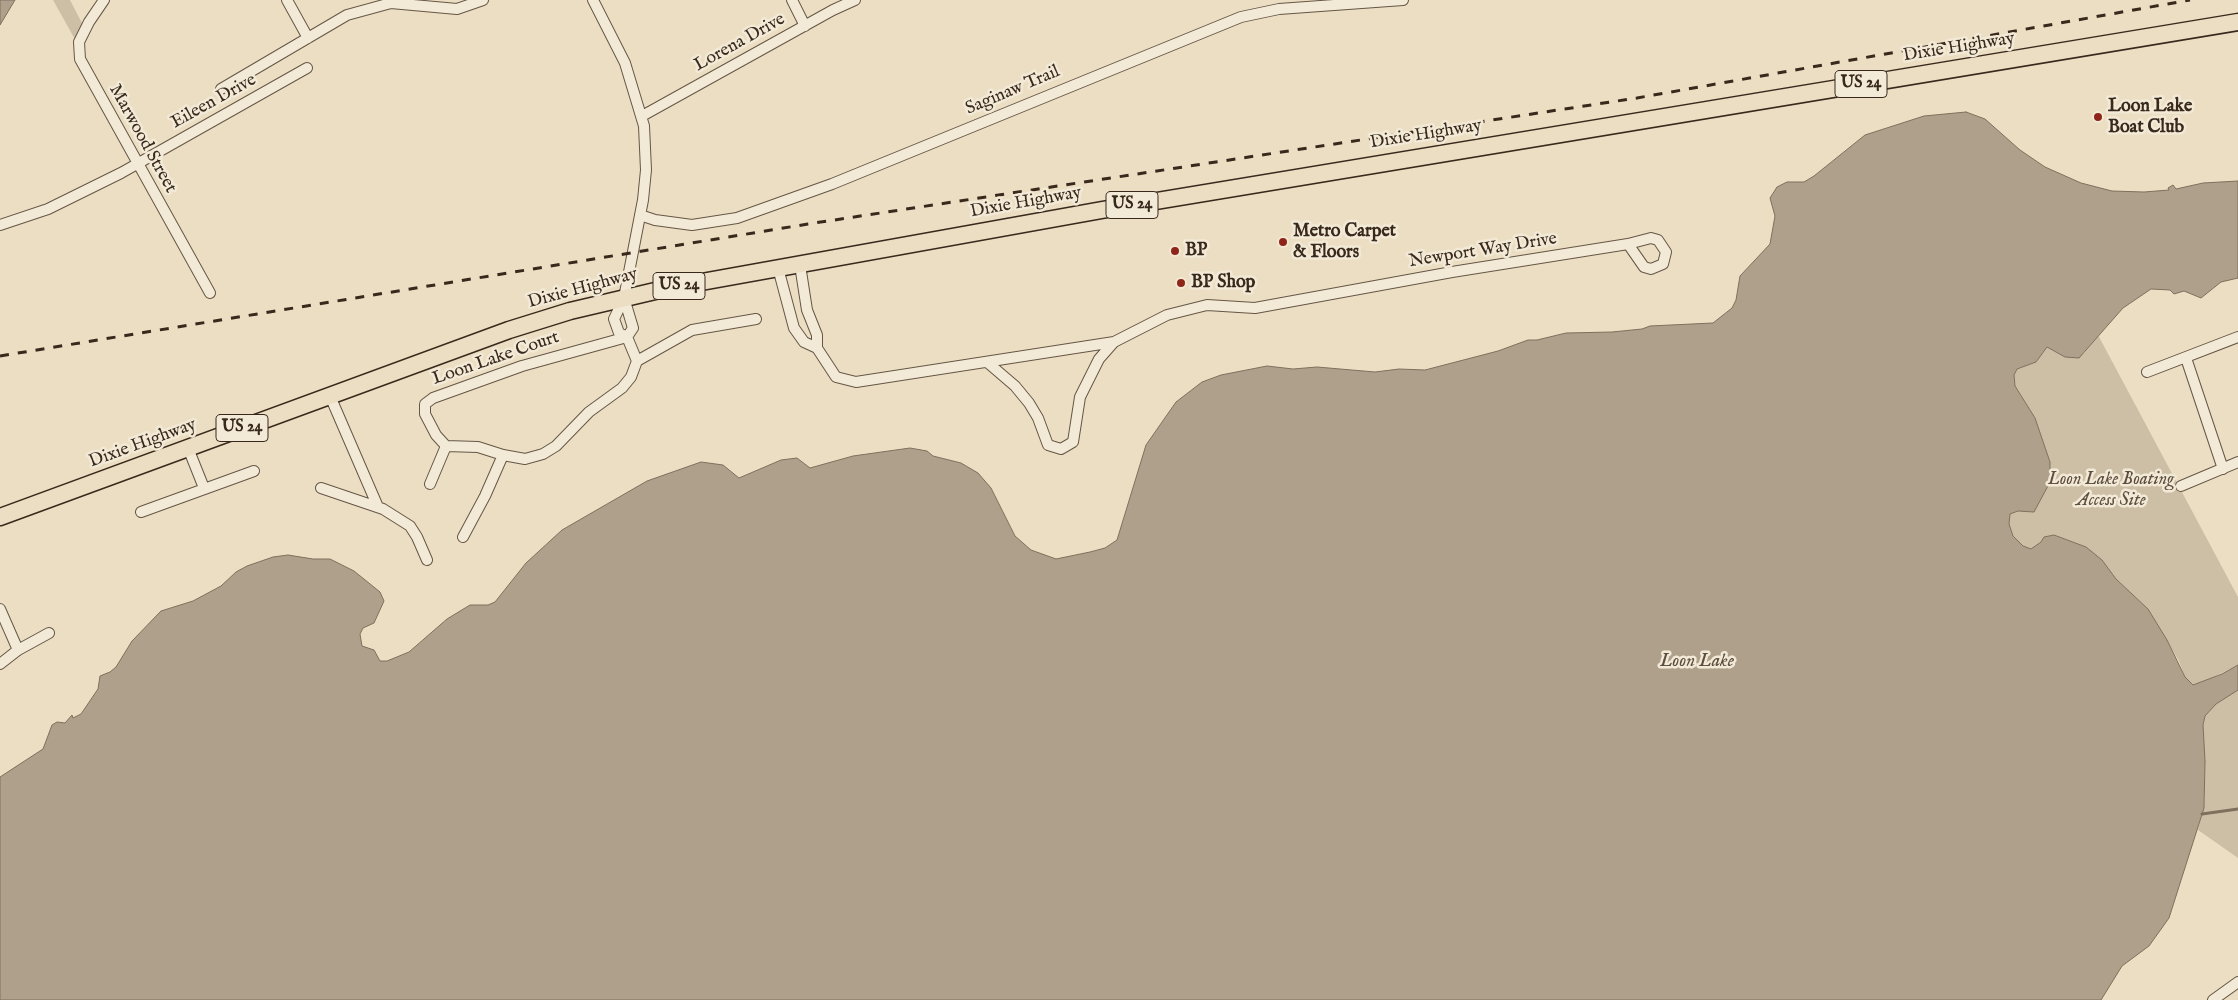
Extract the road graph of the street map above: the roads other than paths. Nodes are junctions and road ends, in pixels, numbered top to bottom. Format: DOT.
graph roads {
  1 [pos="104,0"];
  2 [pos="287,0"];
  3 [pos="483,0"];
  4 [pos="593,0"];
  5 [pos="792,0"];
  6 [pos="855,0"];
  7 [pos="1403,0"];
  8 [pos="2238,22"];
  9 [pos="805,26"];
  10 [pos="308,38"];
  11 [pos="307,68"];
  12 [pos="221,90"];
  13 [pos="642,116"];
  14 [pos="136,163"];
  15 [pos="640,214"];
  16 [pos="0,225"];
  17 [pos="1628,244"];
  18 [pos="800,265"];
  19 [pos="778,268"];
  20 [pos="210,293"];
  21 [pos="624,298"];
  22 [pos="756,319"];
  23 [pos="627,337"];
  24 [pos="2238,337"];
  25 [pos="1114,342"];
  26 [pos="817,348"];
  27 [pos="2186,358"];
  28 [pos="637,361"];
  29 [pos="987,362"];
  30 [pos="2147,372"];
  31 [pos="330,396"];
  32 [pos="446,446"];
  33 [pos="188,448"];
  34 [pos="503,455"];
  35 [pos="2238,462"];
  36 [pos="2223,469"];
  37 [pos="254,471"];
  38 [pos="430,484"];
  39 [pos="2182,486"];
  40 [pos="204,488"];
  41 [pos="321,488"];
  42 [pos="378,507"];
  43 [pos="141,512"];
  44 [pos="0,518"];
  45 [pos="463,537"];
  46 [pos="427,560"];
  47 [pos="0,609"];
  48 [pos="49,633"];
  49 [pos="18,650"];
  50 [pos="0,664"];
  51 [pos="2238,982"];
  52 [pos="2213,1000"];
  1 -- 14 [label="street, Marwood Street"];
  2 -- 10 [label="street"];
  3 -- 10 [label="street"];
  4 -- 13 [label="street"];
  5 -- 9 [label="street"];
  6 -- 9 [label="street, Lorena Drive"];
  7 -- 15 [label="street, Saginaw Trail"];
  8 -- 18 [label="main road, Dixie Highway / US 24"];
  9 -- 13 [label="street, Lorena Drive"];
  10 -- 12 [label="street"];
  11 -- 14 [label="street, Eileen Drive"];
  13 -- 15 [label="street"];
  14 -- 16 [label="street, Eileen Drive"];
  14 -- 20 [label="street, Marwood Street"];
  15 -- 21 [label="street"];
  17 -- 25 [label="street, Newport Way Drive"];
  18 -- 19 [label="main road, Dixie Highway / US 24"];
  18 -- 26 [label="street, Newport Way Drive"];
  19 -- 21 [label="main road, Dixie Highway / US 24"];
  19 -- 26 [label="street, Newport Way Drive"];
  21 -- 23 [label="street"];
  21 -- 23 [label="street"];
  21 -- 31 [label="main road, Dixie Highway / US 24"];
  22 -- 28 [label="street"];
  23 -- 28 [label="street"];
  23 -- 32 [label="street, Loon Lake Court"];
  24 -- 27 [label="street"];
  25 -- 29 [label="street, Newport Way Drive"];
  25 -- 29 [label="street, Newport Way Drive"];
  26 -- 29 [label="street, Newport Way Drive"];
  27 -- 30 [label="street"];
  27 -- 36 [label="street"];
  28 -- 34 [label="street"];
  31 -- 33 [label="main road, Dixie Highway / US 24"];
  31 -- 42 [label="street"];
  32 -- 34 [label="street"];
  32 -- 38 [label="street"];
  33 -- 40 [label="street"];
  33 -- 44 [label="main road, Dixie Highway / US 24"];
  34 -- 45 [label="street"];
  35 -- 36 [label="street"];
  36 -- 39 [label="street"];
  37 -- 40 [label="street"];
  40 -- 43 [label="street"];
  41 -- 42 [label="street"];
  42 -- 46 [label="street"];
  47 -- 49 [label="street"];
  48 -- 49 [label="street"];
  49 -- 50 [label="street"];
  51 -- 52 [label="street"];
}
